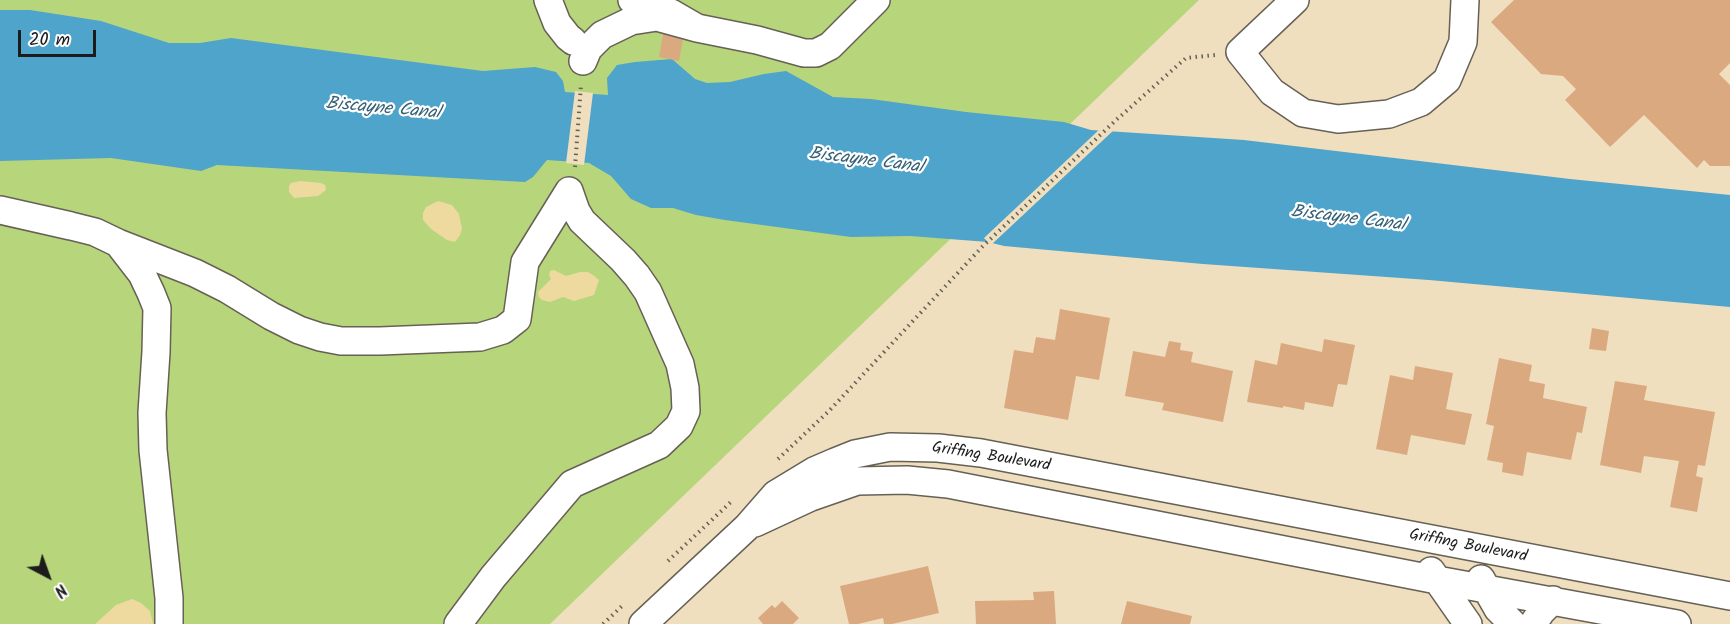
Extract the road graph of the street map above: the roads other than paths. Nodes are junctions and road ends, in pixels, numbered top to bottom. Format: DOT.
graph roads {
  1 [pos="548,0"];
  2 [pos="674,0"];
  3 [pos="876,0"];
  4 [pos="1295,0"];
  5 [pos="1465,0"];
  6 [pos="640,5"];
  7 [pos="697,28"];
  8 [pos="0,210"];
  9 [pos="44,220"];
  10 [pos="0,227"];
  11 [pos="118,243"];
  12 [pos="748,526"];
  13 [pos="1407,535"];
  14 [pos="1466,547"];
  15 [pos="1437,580"];
  16 [pos="1485,588"];
  17 [pos="1730,596"];
  18 [pos="1553,600"];
  19 [pos="169,624"];
  20 [pos="458,624"];
  21 [pos="642,624"];
  22 [pos="1468,624"];
  23 [pos="1513,624"];
  24 [pos="1533,624"];
  25 [pos="1677,624"];
  1 -- 7 [label="street"];
  2 -- 6 [label="street"];
  3 -- 7 [label="street"];
  4 -- 5 [label="street"];
  6 -- 7 [label="street"];
  8 -- 9 [label="street"];
  9 -- 10 [label="street"];
  9 -- 11 [label="street"];
  11 -- 19 [label="street"];
  11 -- 20 [label="street"];
  12 -- 13 [label="street, Griffing Boulevard"];
  12 -- 15 [label="street, Griffing Boulevard"];
  12 -- 21 [label="street"];
  13 -- 14 [label="street, Griffing Boulevard"];
  13 -- 15 [label="street"];
  14 -- 16 [label="street"];
  14 -- 17 [label="street, Griffing Boulevard"];
  15 -- 16 [label="street, Griffing Boulevard"];
  15 -- 22 [label="street"];
  16 -- 18 [label="street, Griffing Boulevard"];
  16 -- 23 [label="street"];
  18 -- 24 [label="street"];
  18 -- 25 [label="street, Griffing Boulevard"];
}
